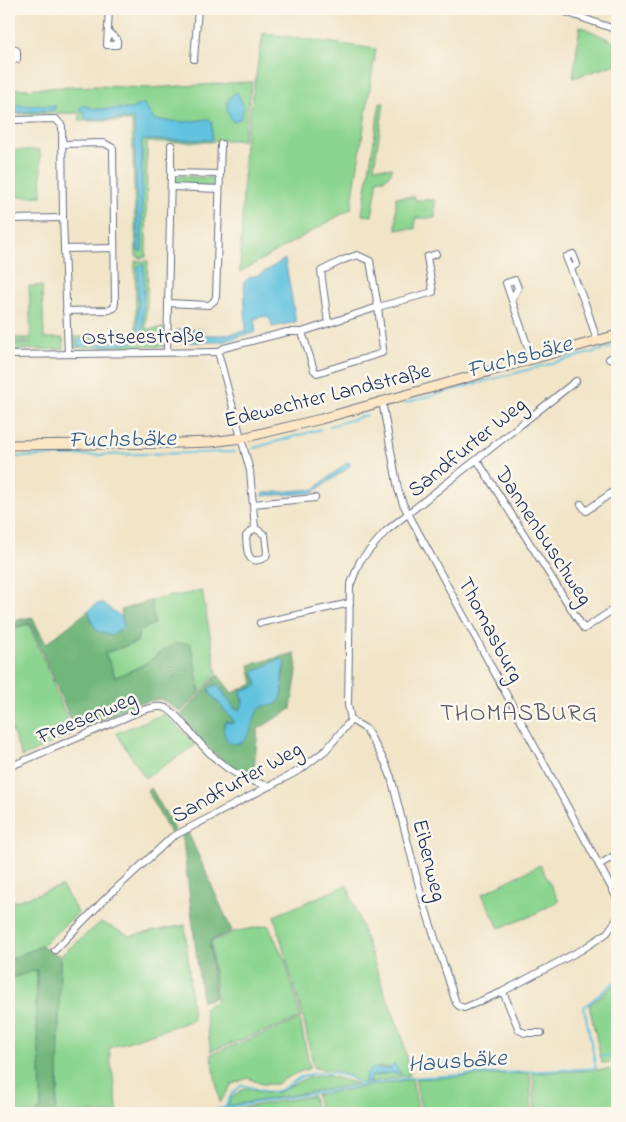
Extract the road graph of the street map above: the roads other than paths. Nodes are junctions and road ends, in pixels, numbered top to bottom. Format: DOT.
graph roads {
  1 [pos="109,9"];
  2 [pos="198,9"];
  3 [pos="557,9"];
  4 [pos="617,30"];
  5 [pos="108,32"];
  6 [pos="9,45"];
  7 [pos="194,59"];
  8 [pos="9,60"];
  9 [pos="12,120"];
  10 [pos="62,144"];
  11 [pos="221,144"];
  12 [pos="171,145"];
  13 [pos="171,173"];
  14 [pos="220,174"];
  15 [pos="171,187"];
  16 [pos="219,189"];
  17 [pos="63,218"];
  18 [pos="9,219"];
  19 [pos="9,248"];
  20 [pos="114,248"];
  21 [pos="64,249"];
  22 [pos="436,254"];
  23 [pos="572,268"];
  24 [pos="512,299"];
  25 [pos="168,303"];
  26 [pos="378,307"];
  27 [pos="66,311"];
  28 [pos="9,315"];
  29 [pos="328,323"];
  30 [pos="302,332"];
  31 [pos="617,335"];
  32 [pos="597,340"];
  33 [pos="167,351"];
  34 [pos="218,352"];
  35 [pos="68,354"];
  36 [pos="617,354"];
  37 [pos="9,355"];
  38 [pos="532,358"];
  39 [pos="609,360"];
  40 [pos="576,382"];
  41 [pos="382,401"];
  42 [pos="242,438"];
  43 [pos="9,445"];
  44 [pos="477,460"];
  45 [pos="617,489"];
  46 [pos="314,498"];
  47 [pos="253,504"];
  48 [pos="582,504"];
  49 [pos="409,513"];
  50 [pos="255,528"];
  51 [pos="350,603"];
  52 [pos="617,607"];
  53 [pos="260,623"];
  54 [pos="351,720"];
  55 [pos="9,768"];
  56 [pos="270,786"];
  57 [pos="617,854"];
  58 [pos="600,865"];
  59 [pos="617,898"];
  60 [pos="617,919"];
  61 [pos="55,950"];
  62 [pos="503,992"];
  63 [pos="541,1033"];
  1 -- 5 [label="street"];
  2 -- 7 [label="street"];
  3 -- 4 [label="street"];
  6 -- 8 [label="street"];
  9 -- 10 [label="street"];
  10 -- 17 [label="street"];
  10 -- 20 [label="street"];
  11 -- 14 [label="street"];
  12 -- 13 [label="street"];
  13 -- 14 [label="street"];
  13 -- 15 [label="street"];
  14 -- 16 [label="street"];
  15 -- 16 [label="street"];
  15 -- 25 [label="street"];
  16 -- 25 [label="street"];
  17 -- 18 [label="street"];
  17 -- 21 [label="street"];
  19 -- 28 [label="street"];
  20 -- 21 [label="street"];
  20 -- 27 [label="street"];
  21 -- 27 [label="street"];
  22 -- 26 [label="street"];
  23 -- 32 [label="street"];
  24 -- 38 [label="street"];
  25 -- 33 [label="street"];
  26 -- 29 [label="street"];
  26 -- 29 [label="street"];
  26 -- 30 [label="street"];
  27 -- 35 [label="street"];
  29 -- 30 [label="street"];
  30 -- 34 [label="street"];
  31 -- 32 [label="main road, Edewechter Landstraße"];
  32 -- 38 [label="main road, Edewechter Landstraße"];
  33 -- 34 [label="street, Ostseestraße"];
  33 -- 35 [label="street, Ostseestraße"];
  34 -- 42 [label="street, Ostseestraße"];
  35 -- 37 [label="street, Ostseestraße"];
  36 -- 39 [label="street"];
  38 -- 41 [label="main road, Edewechter Landstraße"];
  40 -- 44 [label="street, Sandfurter Weg"];
  41 -- 42 [label="main road, Edewechter Landstraße"];
  41 -- 49 [label="street, Thomasburg"];
  42 -- 43 [label="main road, Edewechter Landstraße"];
  42 -- 47 [label="street, Ostseestraße"];
  44 -- 49 [label="street, Sandfurter Weg"];
  44 -- 52 [label="street, Dannenbuschweg"];
  45 -- 48 [label="street"];
  46 -- 47 [label="street"];
  47 -- 50 [label="street, Ostseestraße"];
  49 -- 51 [label="street, Sandfurter Weg"];
  49 -- 58 [label="street, Thomasburg"];
  50 -- 50 [label="street"];
  51 -- 53 [label="street"];
  51 -- 54 [label="street, Sandfurter Weg"];
  54 -- 56 [label="street, Sandfurter Weg"];
  54 -- 62 [label="street, Eibenweg"];
  55 -- 56 [label="street, Freesenweg"];
  56 -- 61 [label="street, Sandfurter Weg"];
  57 -- 58 [label="street"];
  58 -- 59 [label="street, Thomasburg"];
  60 -- 62 [label="street"];
  62 -- 63 [label="street"];
}
